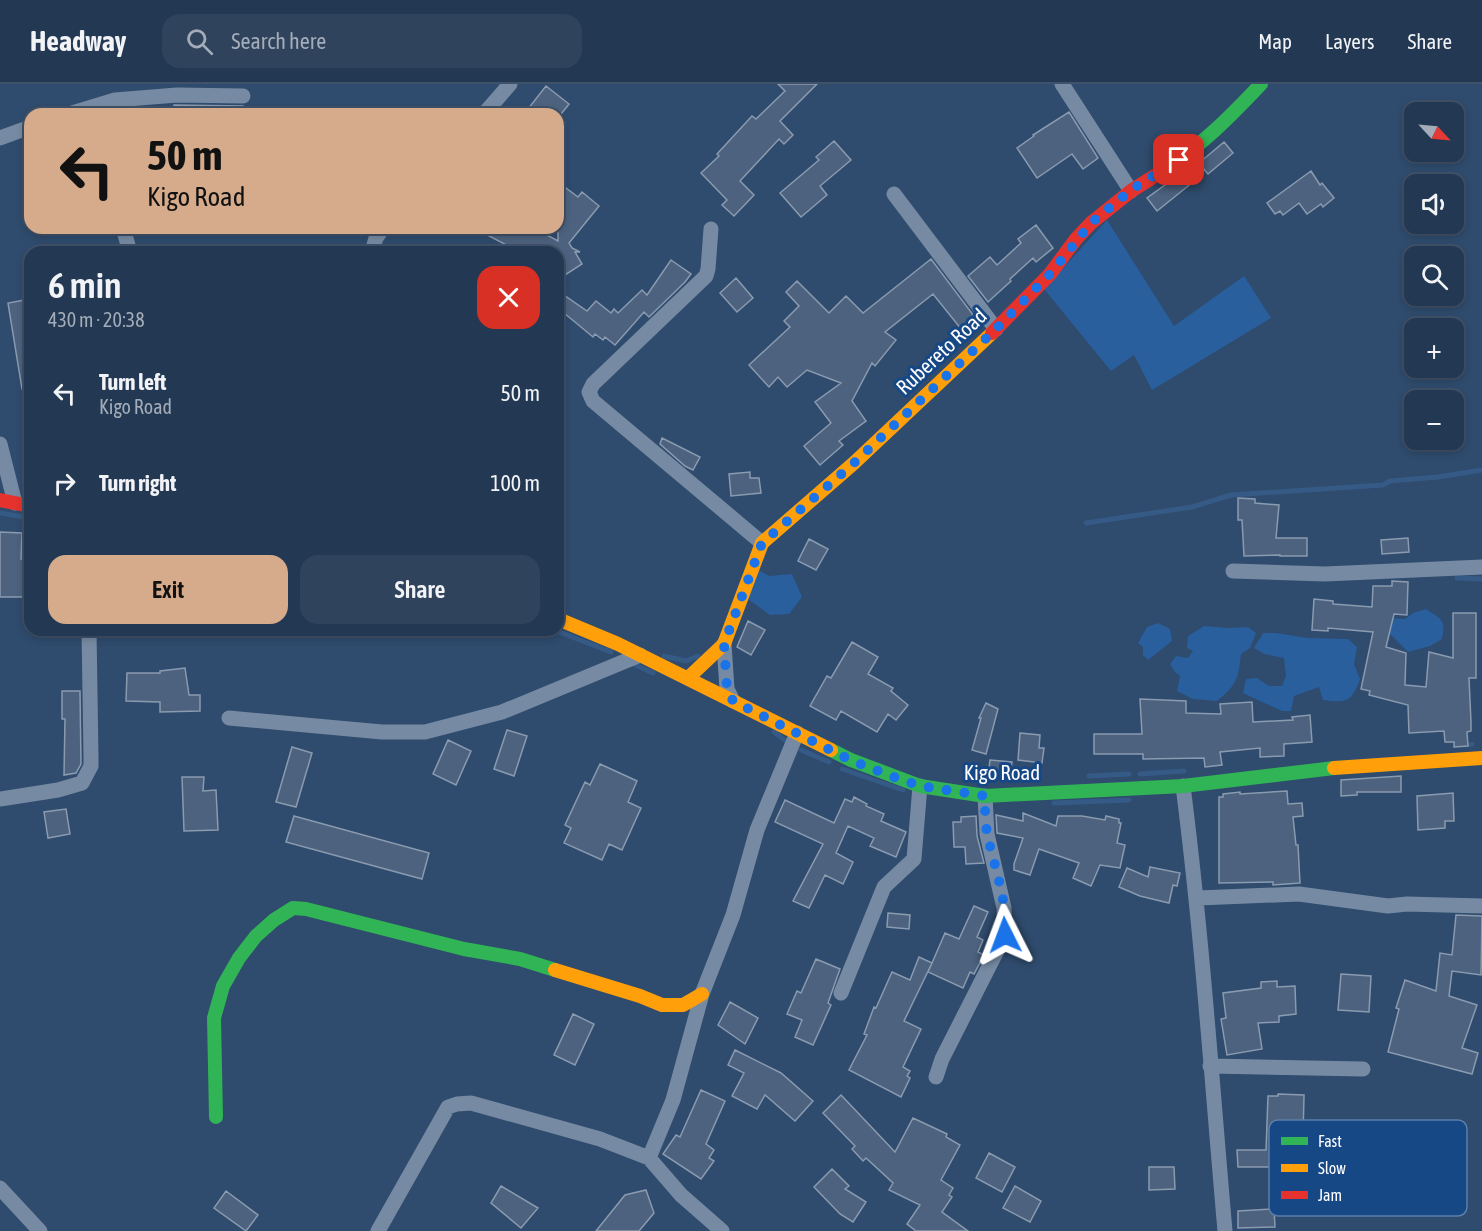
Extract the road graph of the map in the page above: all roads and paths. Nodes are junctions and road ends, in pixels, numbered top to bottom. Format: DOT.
graph roads {
  1 [pos="510,84"];
  2 [pos="1062,84"];
  3 [pos="1261,84"];
  4 [pos="243,96"];
  5 [pos="101,108"];
  6 [pos="489,108"];
  7 [pos="24,129"];
  8 [pos="0,138"];
  9 [pos="1131,190"];
  10 [pos="894,194"];
  11 [pos="711,229"];
  12 [pos="996,329"];
  13 [pos="0,444"];
  14 [pos="0,500"];
  15 [pos="23,504"];
  16 [pos="762,543"];
  17 [pos="1482,567"];
  18 [pos="1233,571"];
  19 [pos="564,622"];
  20 [pos="89,636"];
  21 [pos="724,644"];
  22 [pos="640,655"];
  23 [pos="688,678"];
  24 [pos="733,701"];
  25 [pos="229,718"];
  26 [pos="797,733"];
  27 [pos="1482,758"];
  28 [pos="920,786"];
  29 [pos="1184,786"];
  30 [pos="985,796"];
  31 [pos="0,800"];
  32 [pos="1198,898"];
  33 [pos="1482,906"];
  34 [pos="841,993"];
  35 [pos="702,994"];
  36 [pos="1210,1066"];
  37 [pos="1363,1069"];
  38 [pos="936,1077"];
  39 [pos="216,1117"];
  40 [pos="649,1158"];
  41 [pos="0,1188"];
  42 [pos="40,1231"];
  43 [pos="378,1231"];
  44 [pos="722,1231"];
  45 [pos="1225,1231"];
  1 -- 6 [label="street"];
  2 -- 9 [label="street"];
  3 -- 9 [label="street, Rubereto Road"];
  4 -- 5 [label="street"];
  7 -- 8 [label="street"];
  9 -- 12 [label="street, Rubereto Road"];
  10 -- 12 [label="street"];
  11 -- 16 [label="street"];
  12 -- 16 [label="street, Rubereto Road"];
  13 -- 15 [label="street"];
  14 -- 15 [label="street"];
  16 -- 21 [label="street, Rubereto Road"];
  17 -- 18 [label="street"];
  19 -- 22 [label="street, Kigo Road"];
  20 -- 31 [label="street"];
  21 -- 23 [label="street, Rubereto Road"];
  21 -- 24 [label="street"];
  22 -- 23 [label="street, Kigo Road"];
  22 -- 25 [label="street"];
  23 -- 24 [label="street, Kigo Road"];
  24 -- 26 [label="street, Kigo Road"];
  26 -- 28 [label="street, Kigo Road"];
  26 -- 35 [label="street"];
  27 -- 29 [label="street, Kigo Road"];
  28 -- 30 [label="street, Kigo Road"];
  28 -- 34 [label="street"];
  29 -- 30 [label="street, Kigo Road"];
  29 -- 32 [label="street"];
  30 -- 38 [label="street"];
  32 -- 33 [label="street"];
  32 -- 36 [label="street"];
  35 -- 39 [label="street"];
  35 -- 40 [label="street"];
  36 -- 37 [label="street"];
  36 -- 45 [label="street"];
  40 -- 43 [label="street"];
  40 -- 44 [label="street"];
  41 -- 42 [label="street"];
}
